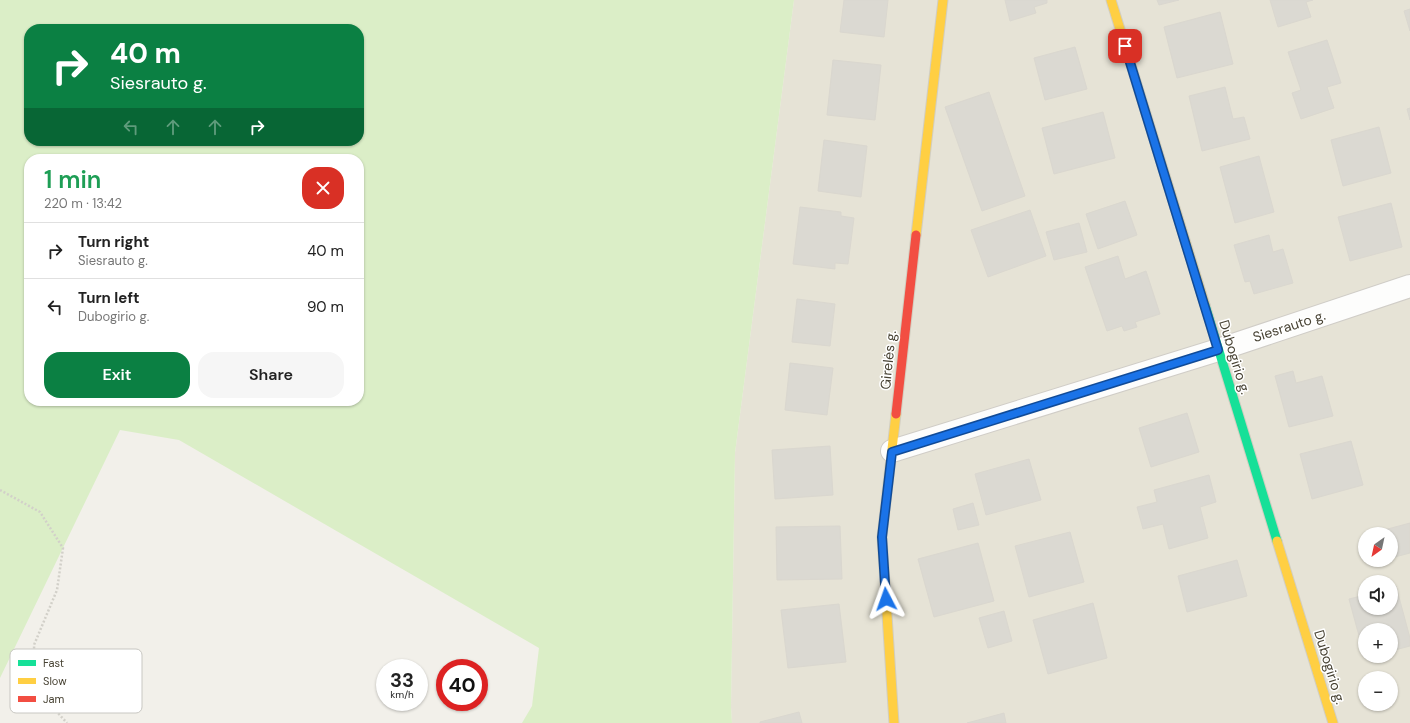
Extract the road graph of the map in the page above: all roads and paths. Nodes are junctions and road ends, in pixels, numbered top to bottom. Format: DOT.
graph roads {
  1 [pos="943,0"];
  2 [pos="1111,0"];
  3 [pos="1410,286"];
  4 [pos="1218,350"];
  5 [pos="892,452"];
  6 [pos="0,490"];
  7 [pos="34,649"];
  8 [pos="57,713"];
  9 [pos="66,723"];
  10 [pos="894,723"];
  11 [pos="1333,723"];
  1 -- 5 [label="street, Girelės g."];
  2 -- 4 [label="street, Dubogirio g."];
  3 -- 4 [label="street, Siesrauto g."];
  4 -- 5 [label="street, Siesrauto g."];
  4 -- 11 [label="street, Dubogirio g."];
  5 -- 10 [label="street, Girelės g."];
  6 -- 7 [label="path"];
  8 -- 9 [label="path"];
}
